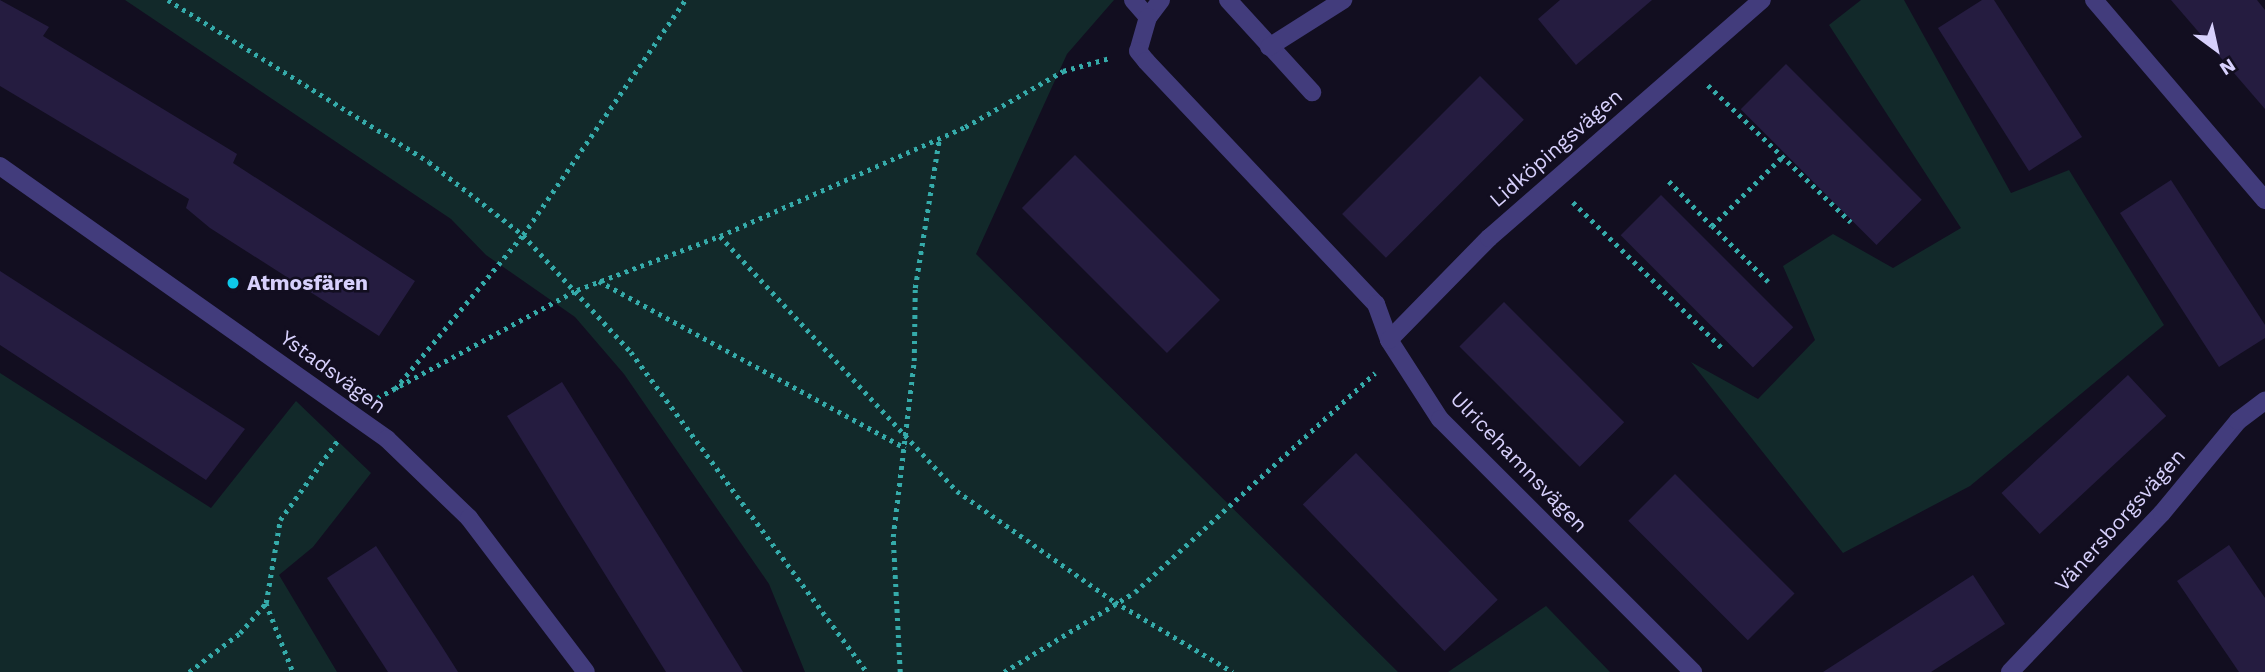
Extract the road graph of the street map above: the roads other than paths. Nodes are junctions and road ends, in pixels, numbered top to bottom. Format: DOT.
graph roads {
  1 [pos="1133,0"];
  2 [pos="1161,0"];
  3 [pos="1228,0"];
  4 [pos="1343,0"];
  5 [pos="1762,0"];
  6 [pos="2094,0"];
  7 [pos="1148,17"];
  8 [pos="1269,47"];
  9 [pos="1312,92"];
  10 [pos="0,166"];
  11 [pos="2265,200"];
  12 [pos="1394,347"];
  13 [pos="2265,401"];
  14 [pos="586,672"];
  15 [pos="1693,672"];
  16 [pos="2010,672"];
  1 -- 7 [label="street"];
  2 -- 7 [label="street"];
  3 -- 8 [label="street"];
  4 -- 8 [label="street"];
  5 -- 12 [label="street, Lidköpingsvägen"];
  6 -- 11 [label="street"];
  7 -- 12 [label="street, Ulricehamnsvägen"];
  8 -- 9 [label="street"];
  10 -- 14 [label="street, Ystadsvägen"];
  12 -- 15 [label="street, Ulricehamnsvägen"];
  13 -- 16 [label="street, Vänersborgsvägen"];
}
